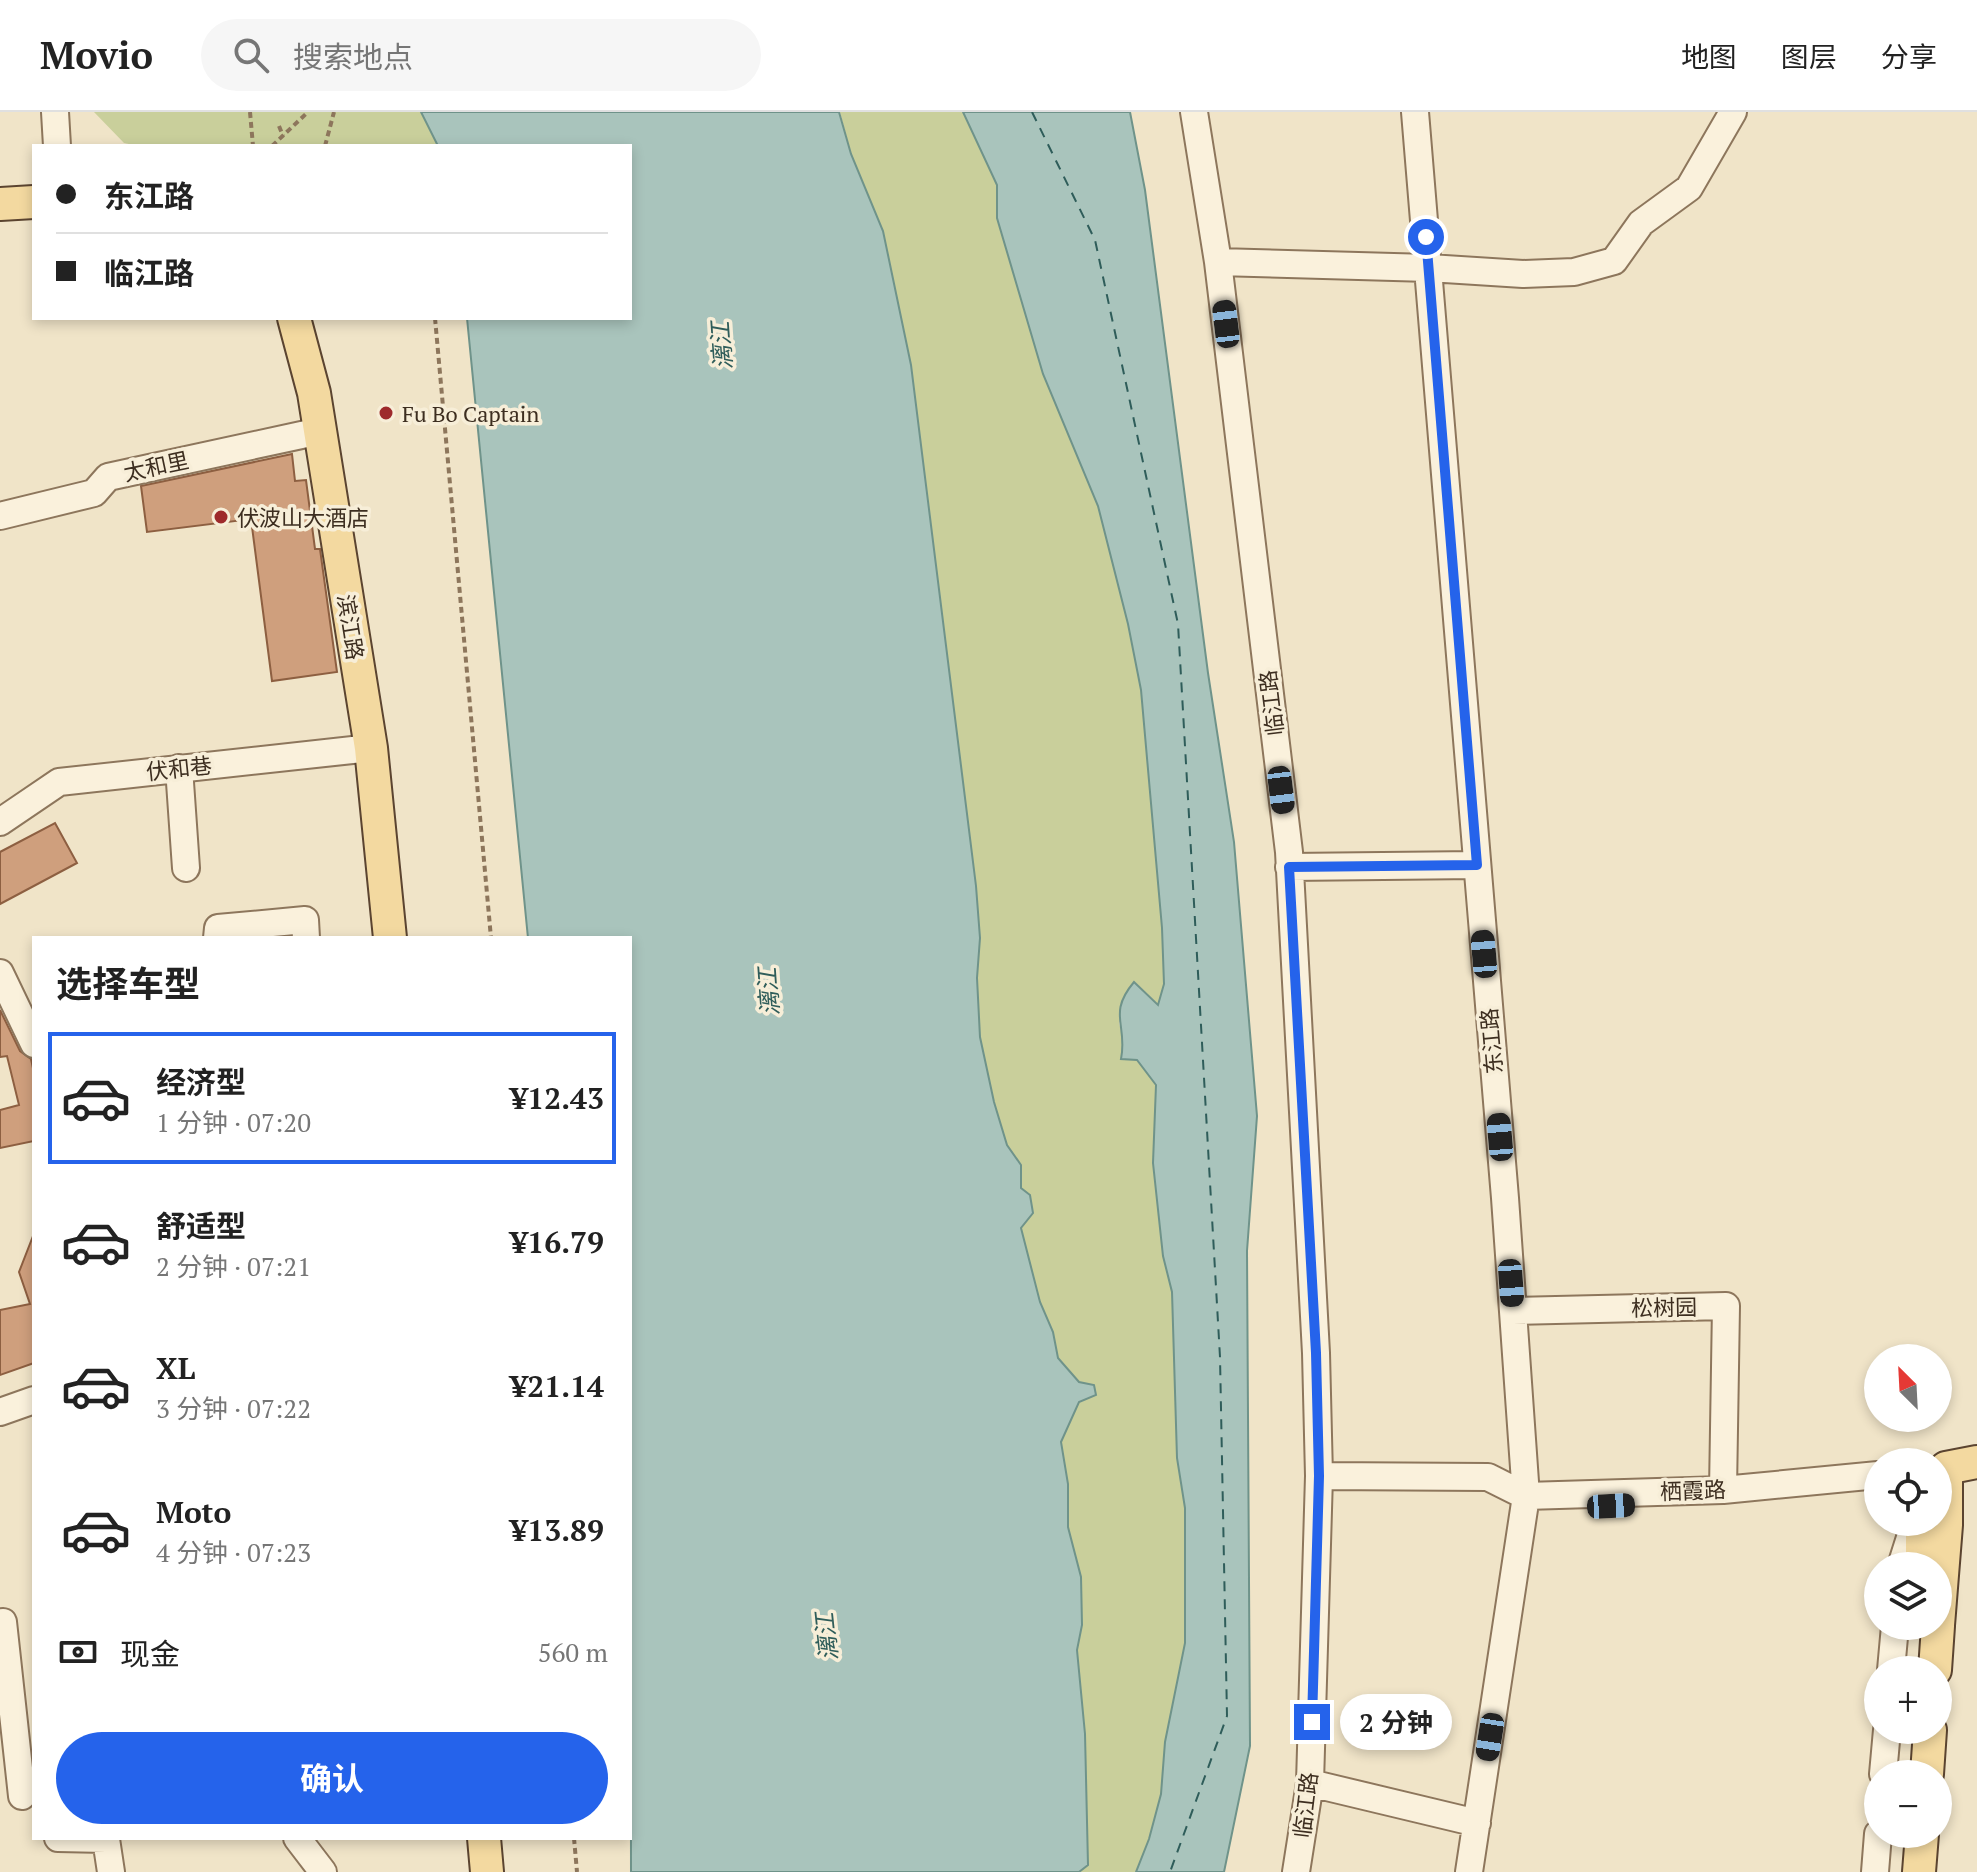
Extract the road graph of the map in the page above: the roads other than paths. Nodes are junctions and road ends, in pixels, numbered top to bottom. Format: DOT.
graph roads {
  1 [pos="55,112"];
  2 [pos="1194,112"];
  3 [pos="1415,112"];
  4 [pos="1733,112"];
  5 [pos="57,144"];
  6 [pos="32,202"];
  7 [pos="0,204"];
  8 [pos="1218,262"];
  9 [pos="1429,268"];
  10 [pos="295,320"];
  11 [pos="320,431"];
  12 [pos="0,516"];
  13 [pos="371,748"];
  14 [pos="179,768"];
  15 [pos="0,822"];
  16 [pos="1477,865"];
  17 [pos="1289,867"];
  18 [pos="186,868"];
  19 [pos="217,936"];
  20 [pos="306,936"];
  21 [pos="390,936"];
  22 [pos="0,973"];
  23 [pos="32,1040"];
  24 [pos="1513,1311"];
  25 [pos="32,1401"];
  26 [pos="0,1412"];
  27 [pos="1319,1476"];
  28 [pos="1864,1476"];
  29 [pos="1954,1476"];
  30 [pos="1723,1490"];
  31 [pos="1864,1491"];
  32 [pos="1524,1503"];
  33 [pos="1946,1552"];
  34 [pos="0,1623"];
  35 [pos="1310,1783"];
  36 [pos="19,1797"];
  37 [pos="1477,1823"];
  38 [pos="106,1840"];
  39 [pos="299,1840"];
  40 [pos="484,1840"];
  41 [pos="1877,1848"];
  42 [pos="1902,1848"];
  43 [pos="1921,1848"];
  44 [pos="111,1872"];
  45 [pos="323,1872"];
  46 [pos="487,1872"];
  47 [pos="1296,1872"];
  48 [pos="1469,1872"];
  49 [pos="1875,1872"];
  50 [pos="1900,1872"];
  51 [pos="1919,1872"];
  1 -- 5 [label="street"];
  2 -- 8 [label="street, 临江路"];
  3 -- 9 [label="street, 东江路"];
  4 -- 9 [label="street"];
  6 -- 7 [label="main road"];
  8 -- 9 [label="street"];
  8 -- 17 [label="street, 临江路"];
  9 -- 16 [label="street, 东江路"];
  10 -- 11 [label="main road, 滨江路"];
  11 -- 12 [label="street, 太和里"];
  11 -- 13 [label="main road, 滨江路"];
  13 -- 14 [label="street, 伏和巷"];
  13 -- 21 [label="main road, 滨江路"];
  14 -- 15 [label="street, 伏和巷"];
  14 -- 18 [label="street"];
  16 -- 17 [label="street"];
  16 -- 24 [label="street, 东江路"];
  17 -- 27 [label="street, 临江路"];
  19 -- 20 [label="street"];
  22 -- 23 [label="street"];
  24 -- 30 [label="street, 松树园"];
  24 -- 32 [label="street, 东江路"];
  25 -- 26 [label="street"];
  27 -- 32 [label="street, 栖霞路"];
  27 -- 35 [label="street, 临江路"];
  28 -- 30 [label="street, 栖霞路"];
  29 -- 33 [label="main road"];
  30 -- 32 [label="street, 栖霞路"];
  31 -- 32 [label="street, 栖霞路"];
  32 -- 37 [label="street, 东江路"];
  34 -- 36 [label="street"];
  35 -- 37 [label="street"];
  35 -- 47 [label="street, 临江路"];
  37 -- 48 [label="street, 东江路"];
  38 -- 44 [label="street"];
  39 -- 45 [label="street"];
  40 -- 46 [label="main road"];
  41 -- 49 [label="street"];
  42 -- 50 [label="main road"];
  43 -- 51 [label="main road"];
}
